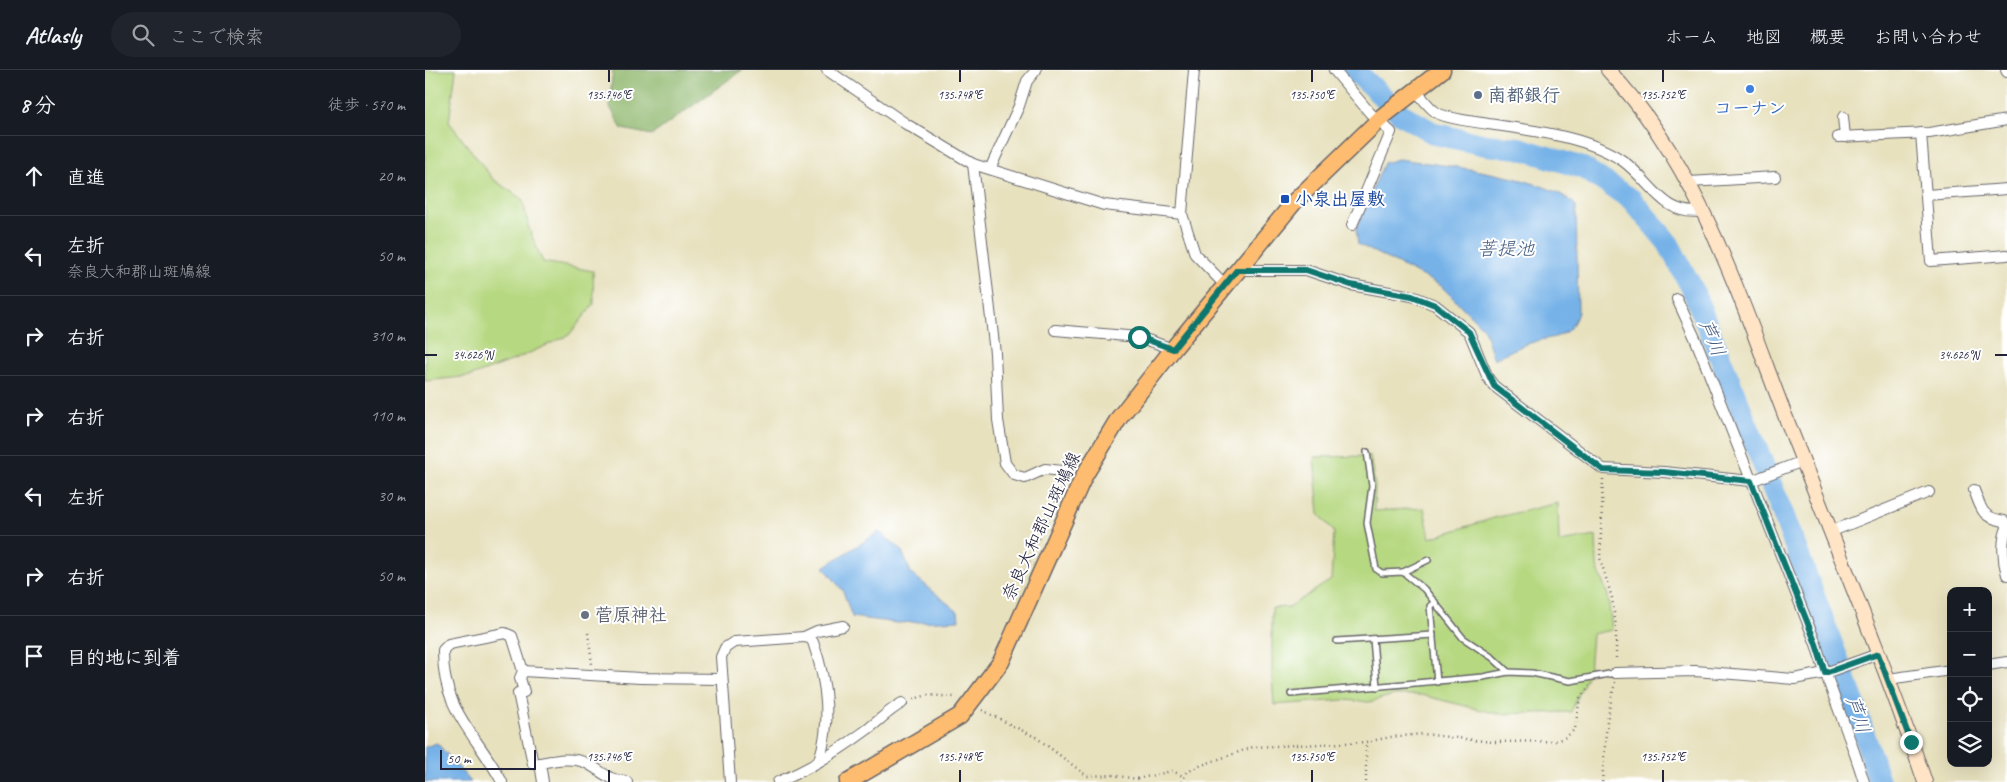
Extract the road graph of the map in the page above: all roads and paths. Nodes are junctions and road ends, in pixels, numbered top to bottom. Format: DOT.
graph roads {
  1 [pos="827,70"];
  2 [pos="1036,70"];
  3 [pos="1194,70"];
  4 [pos="1334,70"];
  5 [pos="1442,70"];
  6 [pos="1608,70"];
  7 [pos="1411,92"];
  8 [pos="1843,117"];
  9 [pos="1381,119"];
  10 [pos="2007,120"];
  11 [pos="1921,133"];
  12 [pos="973,164"];
  13 [pos="990,169"];
  14 [pos="1775,177"];
  15 [pos="1689,182"];
  16 [pos="2007,189"];
  17 [pos="1926,195"];
  18 [pos="1703,211"];
  19 [pos="1182,214"];
  20 [pos="1352,225"];
  21 [pos="2007,255"];
  22 [pos="1237,270"];
  23 [pos="1225,286"];
  24 [pos="1677,299"];
  25 [pos="1055,330"];
  26 [pos="1173,349"];
  27 [pos="1367,452"];
  28 [pos="1803,461"];
  29 [pos="1603,470"];
  30 [pos="1069,472"];
  31 [pos="1751,481"];
  32 [pos="1974,490"];
  33 [pos="1929,492"];
  34 [pos="1059,495"];
  35 [pos="2007,527"];
  36 [pos="1831,532"];
  37 [pos="1428,560"];
  38 [pos="1403,572"];
  39 [pos="2007,575"];
  40 [pos="1020,588"];
  41 [pos="1435,602"];
  42 [pos="843,626"];
  43 [pos="587,633"];
  44 [pos="1433,635"];
  45 [pos="804,637"];
  46 [pos="1373,639"];
  47 [pos="1337,641"];
  48 [pos="1878,654"];
  49 [pos="591,658"];
  50 [pos="2007,662"];
  51 [pos="1992,664"];
  52 [pos="523,671"];
  53 [pos="1947,671"];
  54 [pos="1508,672"];
  55 [pos="1615,673"];
  56 [pos="1825,673"];
  57 [pos="1600,675"];
  58 [pos="722,679"];
  59 [pos="1888,679"];
  60 [pos="1437,682"];
  61 [pos="1377,687"];
  62 [pos="1291,694"];
  63 [pos="954,697"];
  64 [pos="902,703"];
  65 [pos="979,708"];
  66 [pos="1366,742"];
  67 [pos="819,760"];
  68 [pos="540,763"];
  69 [pos="1183,776"];
  70 [pos="502,782"];
  71 [pos="543,782"];
  72 [pos="627,782"];
  73 [pos="730,782"];
  74 [pos="778,782"];
  75 [pos="848,782"];
  76 [pos="1182,782"];
  77 [pos="1366,782"];
  78 [pos="1602,782"];
  79 [pos="1864,782"];
  80 [pos="1925,782"];
  1 -- 12 [label="street"];
  2 -- 13 [label="street"];
  3 -- 19 [label="street"];
  4 -- 9 [label="street"];
  5 -- 7 [label="main road, 奈良大和郡山斑鳩線"];
  6 -- 15 [label="street"];
  7 -- 9 [label="main road, 奈良大和郡山斑鳩線"];
  7 -- 18 [label="street"];
  8 -- 11 [label="street"];
  9 -- 20 [label="street"];
  9 -- 22 [label="main road, 奈良大和郡山斑鳩線"];
  10 -- 11 [label="street"];
  11 -- 17 [label="street"];
  12 -- 13 [label="street"];
  12 -- 30 [label="street"];
  13 -- 19 [label="street"];
  14 -- 15 [label="street"];
  15 -- 18 [label="street"];
  16 -- 17 [label="street"];
  17 -- 21 [label="street"];
  18 -- 28 [label="street"];
  19 -- 23 [label="street"];
  22 -- 23 [label="main road, 奈良大和郡山斑鳩線"];
  22 -- 29 [label="street"];
  23 -- 26 [label="main road, 奈良大和郡山斑鳩線"];
  24 -- 31 [label="street"];
  25 -- 26 [label="street"];
  26 -- 75 [label="main road, 奈良大和郡山斑鳩線"];
  27 -- 38 [label="lane"];
  28 -- 31 [label="street"];
  28 -- 36 [label="street"];
  29 -- 31 [label="street"];
  29 -- 55 [label="path"];
  31 -- 56 [label="street"];
  32 -- 35 [label="street"];
  33 -- 36 [label="street"];
  34 -- 40 [label="path"];
  35 -- 39 [label="street"];
  36 -- 48 [label="street"];
  37 -- 38 [label="lane"];
  38 -- 41 [label="lane"];
  41 -- 44 [label="lane"];
  41 -- 54 [label="lane"];
  42 -- 45 [label="street"];
  43 -- 49 [label="path"];
  44 -- 46 [label="lane"];
  44 -- 60 [label="lane"];
  45 -- 58 [label="street"];
  45 -- 67 [label="street"];
  46 -- 47 [label="lane"];
  46 -- 61 [label="lane"];
  48 -- 56 [label="street"];
  48 -- 59 [label="street"];
  50 -- 51 [label="street"];
  52 -- 58 [label="street"];
  52 -- 68 [label="street"];
  52 -- 70 [label="street"];
  53 -- 59 [label="street"];
  54 -- 57 [label="lane"];
  54 -- 60 [label="lane"];
  55 -- 56 [label="street"];
  55 -- 57 [label="lane"];
  55 -- 78 [label="path"];
  56 -- 79 [label="street"];
  57 -- 66 [label="path"];
  58 -- 73 [label="street"];
  59 -- 80 [label="street"];
  60 -- 61 [label="lane"];
  61 -- 62 [label="lane"];
  63 -- 64 [label="path"];
  64 -- 67 [label="street"];
  65 -- 69 [label="path"];
  66 -- 69 [label="path"];
  66 -- 77 [label="path"];
  67 -- 74 [label="street"];
  68 -- 71 [label="street"];
  68 -- 72 [label="street"];
  69 -- 76 [label="path"];
}
